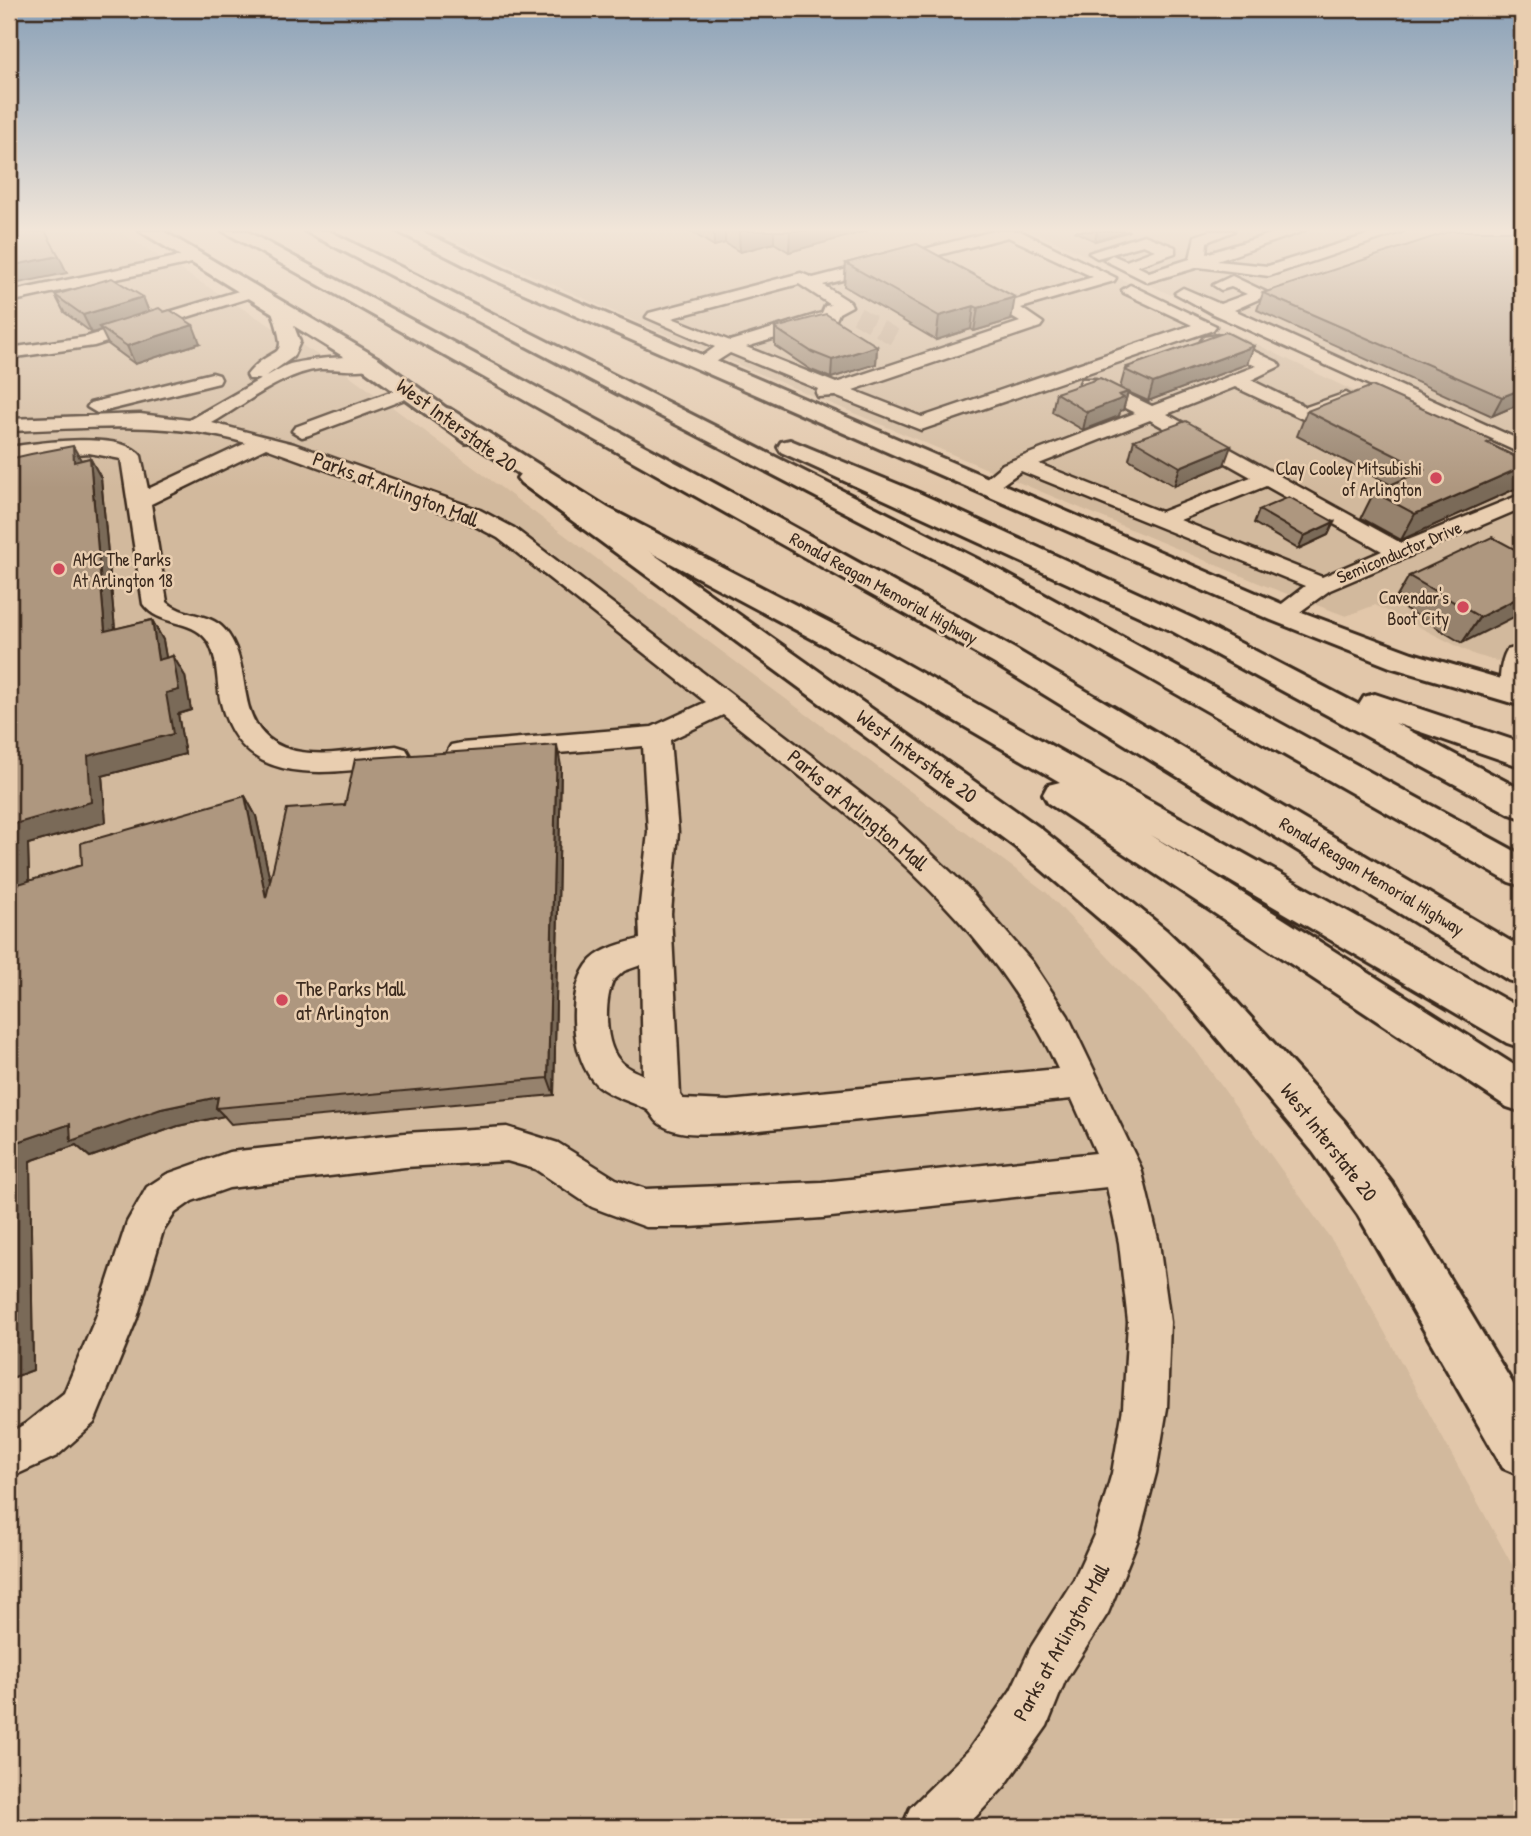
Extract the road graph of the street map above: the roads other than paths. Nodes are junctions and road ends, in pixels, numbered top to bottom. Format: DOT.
graph roads {
  1 [pos="171,317"];
  2 [pos="282,317"];
  3 [pos="293,317"];
  4 [pos="388,317"];
  5 [pos="482,317"];
  6 [pos="509,317"];
  7 [pos="598,317"];
  8 [pos="655,317"];
  9 [pos="826,317"];
  10 [pos="1024,317"];
  11 [pos="1186,317"];
  12 [pos="1234,317"];
  13 [pos="849,331"];
  14 [pos="728,347"];
  15 [pos="910,347"];
  16 [pos="882,352"];
  17 [pos="9,353"];
  18 [pos="929,358"];
  19 [pos="370,363"];
  20 [pos="702,363"];
  21 [pos="905,366"];
  22 [pos="212,379"];
  23 [pos="1236,380"];
  24 [pos="830,389"];
  25 [pos="409,391"];
  26 [pos="802,406"];
  27 [pos="1371,406"];
  28 [pos="1151,413"];
  29 [pos="442,414"];
  30 [pos="63,421"];
  31 [pos="183,424"];
  32 [pos="9,425"];
  33 [pos="302,431"];
  34 [pos="1516,439"];
  35 [pos="266,441"];
  36 [pos="9,453"];
  37 [pos="1021,464"];
  38 [pos="1268,478"];
  39 [pos="989,485"];
  40 [pos="1522,500"];
  41 [pos="140,501"];
  42 [pos="1161,520"];
  43 [pos="1401,552"];
  44 [pos="678,557"];
  45 [pos="1322,585"];
  46 [pos="1281,614"];
  47 [pos="1183,625"];
  48 [pos="1520,656"];
  49 [pos="1518,695"];
  50 [pos="725,705"];
  51 [pos="656,736"];
  52 [pos="440,753"];
  53 [pos="415,755"];
  54 [pos="1522,755"];
  55 [pos="1522,805"];
  56 [pos="1522,872"];
  57 [pos="656,950"];
  58 [pos="1522,968"];
  59 [pos="1522,1030"];
  60 [pos="1083,1082"];
  61 [pos="1522,1093"];
  62 [pos="662,1099"];
  63 [pos="1122,1168"];
  64 [pos="1522,1449"];
  65 [pos="9,1456"];
  66 [pos="929,1827"];
  1 -- 17 [label="street"];
  2 -- 31 [label="street"];
  3 -- 19 [label="main road, West Interstate 20"];
  4 -- 58 [label="main road, Ronald Reagan Memorial Highway"];
  5 -- 56 [label="main road"];
  6 -- 47 [label="main road"];
  7 -- 20 [label="main road"];
  8 -- 14 [label="street"];
  9 -- 13 [label="street"];
  9 -- 14 [label="street"];
  10 -- 18 [label="street"];
  11 -- 24 [label="street"];
  12 -- 34 [label="street"];
  14 -- 20 [label="street"];
  14 -- 24 [label="street"];
  15 -- 18 [label="street"];
  16 -- 21 [label="street"];
  18 -- 21 [label="street"];
  19 -- 25 [label="main road, West Interstate 20"];
  19 -- 31 [label="street"];
  20 -- 26 [label="main road"];
  21 -- 24 [label="street"];
  22 -- 30 [label="street"];
  23 -- 27 [label="street"];
  23 -- 28 [label="street"];
  23 -- 28 [label="street"];
  24 -- 26 [label="street"];
  25 -- 29 [label="main road, West Interstate 20"];
  25 -- 33 [label="street"];
  26 -- 39 [label="main road"];
  28 -- 37 [label="street"];
  28 -- 38 [label="street"];
  29 -- 44 [label="main road"];
  29 -- 64 [label="main road, West Interstate 20"];
  30 -- 31 [label="street, Parks at Arlington Mall"];
  30 -- 32 [label="street, Parks at Arlington Mall"];
  31 -- 35 [label="street, Parks at Arlington Mall"];
  35 -- 41 [label="street"];
  35 -- 50 [label="street, Parks at Arlington Mall"];
  36 -- 41 [label="street"];
  37 -- 39 [label="street"];
  37 -- 42 [label="street"];
  38 -- 42 [label="street"];
  38 -- 43 [label="street"];
  39 -- 46 [label="main road"];
  40 -- 43 [label="street, Semiconductor Drive"];
  41 -- 53 [label="street"];
  42 -- 45 [label="street"];
  43 -- 45 [label="street, Semiconductor Drive"];
  44 -- 59 [label="main road"];
  44 -- 61 [label="main road"];
  45 -- 46 [label="street, Semiconductor Drive"];
  46 -- 49 [label="main road"];
  47 -- 54 [label="main road"];
  47 -- 55 [label="main road"];
  48 -- 49 [label="street"];
  50 -- 51 [label="street"];
  50 -- 60 [label="street, Parks at Arlington Mall"];
  51 -- 52 [label="street"];
  51 -- 57 [label="street"];
  57 -- 62 [label="street"];
  57 -- 62 [label="street"];
  60 -- 62 [label="street"];
  60 -- 63 [label="street, Parks at Arlington Mall"];
  63 -- 65 [label="street"];
  63 -- 66 [label="street, Parks at Arlington Mall"];
}
